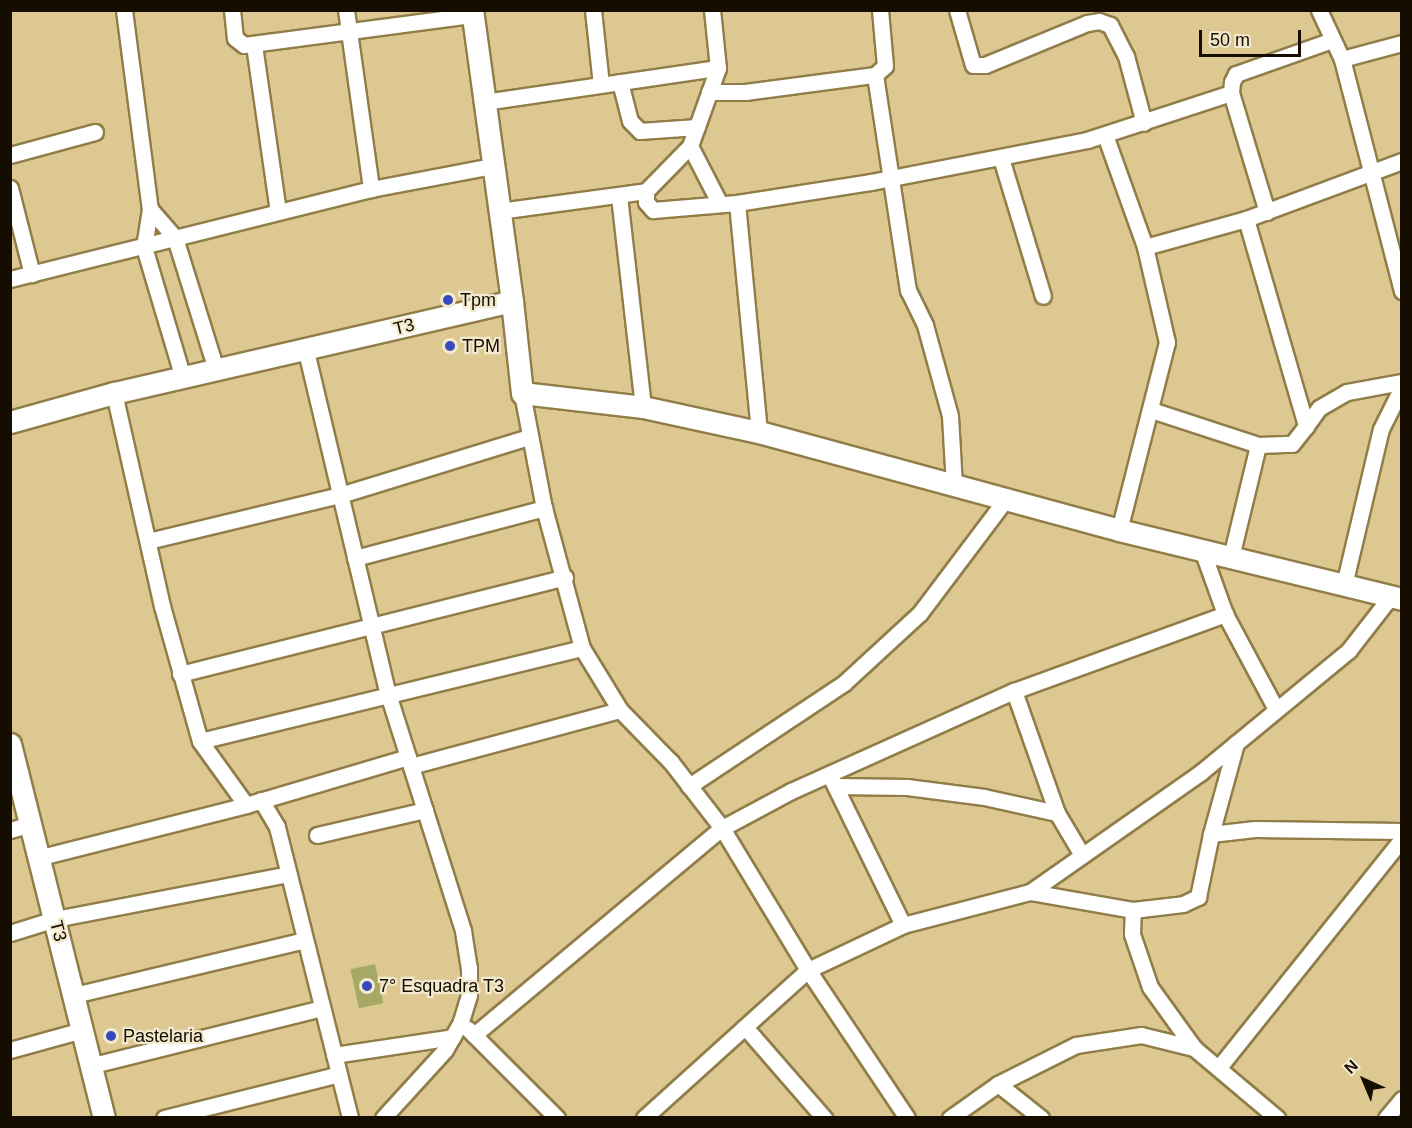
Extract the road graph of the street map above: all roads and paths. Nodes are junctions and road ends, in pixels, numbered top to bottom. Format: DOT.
graph roads {
  1 [pos="124,10"];
  2 [pos="232,10"];
  3 [pos="346,10"];
  4 [pos="593,10"];
  5 [pos="712,10"];
  6 [pos="880,10"];
  7 [pos="957,10"];
  8 [pos="1319,10"];
  9 [pos="472,13"];
  10 [pos="1084,17"];
  11 [pos="349,29"];
  12 [pos="1332,40"];
  13 [pos="1401,43"];
  14 [pos="254,45"];
  15 [pos="1342,60"];
  16 [pos="718,68"];
  17 [pos="875,75"];
  18 [pos="620,82"];
  19 [pos="601,85"];
  20 [pos="709,92"];
  21 [pos="1231,93"];
  22 [pos="484,102"];
  23 [pos="1144,123"];
  24 [pos="697,127"];
  25 [pos="95,132"];
  26 [pos="1105,135"];
  27 [pos="690,146"];
  28 [pos="10,154"];
  29 [pos="1001,158"];
  30 [pos="1401,161"];
  31 [pos="493,166"];
  32 [pos="1369,172"];
  33 [pos="891,179"];
  34 [pos="10,188"];
  35 [pos="372,189"];
  36 [pos="646,191"];
  37 [pos="619,196"];
  38 [pos="737,203"];
  39 [pos="720,204"];
  40 [pos="150,209"];
  41 [pos="278,211"];
  42 [pos="499,212"];
  43 [pos="1267,212"];
  44 [pos="1246,219"];
  45 [pos="175,238"];
  46 [pos="144,247"];
  47 [pos="1145,247"];
  48 [pos="32,274"];
  49 [pos="10,279"];
  50 [pos="1401,291"];
  51 [pos="1043,296"];
  52 [pos="512,301"];
  53 [pos="306,351"];
  54 [pos="216,370"];
  55 [pos="183,378"];
  56 [pos="1401,382"];
  57 [pos="1401,387"];
  58 [pos="114,393"];
  59 [pos="522,393"];
  60 [pos="644,407"];
  61 [pos="1151,410"];
  62 [pos="1396,410"];
  63 [pos="10,422"];
  64 [pos="1306,426"];
  65 [pos="759,432"];
  66 [pos="528,437"];
  67 [pos="1258,445"];
  68 [pos="954,485"];
  69 [pos="340,495"];
  70 [pos="1006,499"];
  71 [pos="544,508"];
  72 [pos="1119,530"];
  73 [pos="148,541"];
  74 [pos="1202,550"];
  75 [pos="1231,557"];
  76 [pos="356,558"];
  77 [pos="565,577"];
  78 [pos="1344,585"];
  79 [pos="1396,597"];
  80 [pos="1226,614"];
  81 [pos="372,625"];
  82 [pos="582,648"];
  83 [pos="180,674"];
  84 [pos="1014,691"];
  85 [pos="388,694"];
  86 [pos="620,710"];
  87 [pos="1276,710"];
  88 [pos="200,741"];
  89 [pos="1236,743"];
  90 [pos="10,744"];
  91 [pos="410,762"];
  92 [pos="832,780"];
  93 [pos="689,786"];
  94 [pos="261,800"];
  95 [pos="246,805"];
  96 [pos="425,810"];
  97 [pos="1057,813"];
  98 [pos="31,824"];
  99 [pos="722,828"];
  100 [pos="10,830"];
  101 [pos="1401,831"];
  102 [pos="1211,834"];
  103 [pos="317,835"];
  104 [pos="1401,839"];
  105 [pos="1082,855"];
  106 [pos="41,857"];
  107 [pos="288,874"];
  108 [pos="1030,892"];
  109 [pos="1133,910"];
  110 [pos="55,919"];
  111 [pos="903,925"];
  112 [pos="10,933"];
  113 [pos="305,940"];
  114 [pos="808,970"];
  115 [pos="74,995"];
  116 [pos="322,1008"];
  117 [pos="461,1022"];
  118 [pos="745,1027"];
  119 [pos="82,1030"];
  120 [pos="474,1035"];
  121 [pos="453,1037"];
  122 [pos="1194,1048"];
  123 [pos="10,1050"];
  124 [pos="334,1055"];
  125 [pos="93,1065"];
  126 [pos="1220,1066"];
  127 [pos="339,1074"];
  128 [pos="998,1084"];
  129 [pos="1401,1099"];
  130 [pos="104,1118"];
  131 [pos="165,1118"];
  132 [pos="350,1118"];
  133 [pos="383,1118"];
  134 [pos="557,1118"];
  135 [pos="644,1118"];
  136 [pos="824,1118"];
  137 [pos="907,1118"];
  138 [pos="950,1118"];
  139 [pos="1041,1118"];
  140 [pos="1277,1118"];
  141 [pos="1386,1118"];
  1 -- 40 [label="street"];
  2 -- 14 [label="street"];
  3 -- 11 [label="street"];
  4 -- 19 [label="street"];
  5 -- 16 [label="street"];
  6 -- 17 [label="street"];
  7 -- 10 [label="street"];
  8 -- 12 [label="street"];
  9 -- 11 [label="street"];
  9 -- 22 [label="street"];
  10 -- 23 [label="street"];
  11 -- 14 [label="street"];
  11 -- 35 [label="street"];
  12 -- 15 [label="street"];
  12 -- 21 [label="street"];
  13 -- 15 [label="street"];
  14 -- 41 [label="street"];
  15 -- 32 [label="street"];
  16 -- 18 [label="street"];
  16 -- 20 [label="street"];
  17 -- 20 [label="street"];
  17 -- 33 [label="street"];
  18 -- 19 [label="street"];
  18 -- 24 [label="street"];
  19 -- 22 [label="street"];
  20 -- 24 [label="street"];
  21 -- 23 [label="street"];
  21 -- 43 [label="street"];
  22 -- 31 [label="street"];
  23 -- 26 [label="street"];
  24 -- 27 [label="street"];
  25 -- 28 [label="street"];
  26 -- 29 [label="street"];
  26 -- 47 [label="street"];
  27 -- 36 [label="street"];
  27 -- 39 [label="street"];
  29 -- 33 [label="street"];
  29 -- 51 [label="street"];
  30 -- 32 [label="street"];
  31 -- 35 [label="street"];
  31 -- 42 [label="street"];
  32 -- 43 [label="street"];
  32 -- 50 [label="street"];
  33 -- 38 [label="street"];
  33 -- 68 [label="street"];
  34 -- 48 [label="street"];
  35 -- 41 [label="street"];
  36 -- 37 [label="street"];
  36 -- 39 [label="street"];
  37 -- 42 [label="street"];
  37 -- 60 [label="street"];
  38 -- 39 [label="street"];
  38 -- 65 [label="street"];
  40 -- 45 [label="street"];
  40 -- 46 [label="street"];
  41 -- 45 [label="street"];
  42 -- 52 [label="street"];
  43 -- 44 [label="street"];
  44 -- 47 [label="street"];
  44 -- 64 [label="street"];
  45 -- 46 [label="street"];
  45 -- 54 [label="street"];
  46 -- 48 [label="street"];
  46 -- 55 [label="street"];
  47 -- 61 [label="street"];
  48 -- 49 [label="street"];
  52 -- 53 [label="street, T3"];
  52 -- 59 [label="street"];
  53 -- 54 [label="street, T3"];
  53 -- 69 [label="street"];
  54 -- 55 [label="street, T3"];
  55 -- 58 [label="street, T3"];
  56 -- 64 [label="street"];
  57 -- 62 [label="street"];
  58 -- 63 [label="street, T3"];
  58 -- 73 [label="street"];
  59 -- 60 [label="street"];
  59 -- 66 [label="street"];
  60 -- 65 [label="street"];
  61 -- 67 [label="street"];
  61 -- 72 [label="street"];
  62 -- 78 [label="street"];
  64 -- 67 [label="street"];
  65 -- 68 [label="street"];
  66 -- 69 [label="street"];
  66 -- 71 [label="street"];
  67 -- 75 [label="street"];
  68 -- 70 [label="street"];
  69 -- 73 [label="street"];
  69 -- 76 [label="street"];
  70 -- 72 [label="street"];
  70 -- 93 [label="street"];
  71 -- 76 [label="street"];
  71 -- 77 [label="street"];
  72 -- 74 [label="street"];
  73 -- 83 [label="street"];
  74 -- 75 [label="street"];
  74 -- 80 [label="street"];
  75 -- 78 [label="street"];
  76 -- 81 [label="street"];
  77 -- 81 [label="street"];
  77 -- 82 [label="street"];
  78 -- 79 [label="street"];
  79 -- 87 [label="street"];
  80 -- 84 [label="street"];
  80 -- 87 [label="street"];
  81 -- 83 [label="street"];
  81 -- 85 [label="street"];
  82 -- 85 [label="street"];
  82 -- 86 [label="street"];
  83 -- 88 [label="street"];
  84 -- 92 [label="street"];
  84 -- 97 [label="street"];
  85 -- 88 [label="street"];
  85 -- 91 [label="street"];
  86 -- 91 [label="street"];
  86 -- 93 [label="street"];
  87 -- 89 [label="street"];
  88 -- 95 [label="street"];
  89 -- 102 [label="street"];
  89 -- 105 [label="street"];
  90 -- 98 [label="street, T3"];
  91 -- 94 [label="street"];
  91 -- 96 [label="street"];
  92 -- 97 [label="street"];
  92 -- 99 [label="street"];
  92 -- 111 [label="street"];
  93 -- 99 [label="street"];
  94 -- 95 [label="street"];
  94 -- 107 [label="street"];
  95 -- 106 [label="street"];
  96 -- 103 [label="street"];
  96 -- 117 [label="street"];
  97 -- 105 [label="street"];
  98 -- 100 [label="street"];
  98 -- 106 [label="street, T3"];
  99 -- 114 [label="street"];
  99 -- 120 [label="street"];
  101 -- 102 [label="street"];
  102 -- 109 [label="street"];
  104 -- 126 [label="street"];
  105 -- 108 [label="street"];
  106 -- 110 [label="street, T3"];
  107 -- 110 [label="street"];
  107 -- 113 [label="street"];
  108 -- 109 [label="street"];
  108 -- 111 [label="street"];
  109 -- 122 [label="street"];
  110 -- 112 [label="street"];
  110 -- 115 [label="street, T3"];
  111 -- 114 [label="street"];
  113 -- 115 [label="street"];
  113 -- 116 [label="street"];
  114 -- 118 [label="street"];
  114 -- 137 [label="street"];
  115 -- 119 [label="street, T3"];
  116 -- 124 [label="street"];
  116 -- 125 [label="street"];
  117 -- 120 [label="street"];
  117 -- 121 [label="street"];
  118 -- 135 [label="street"];
  118 -- 136 [label="street"];
  119 -- 123 [label="street"];
  119 -- 125 [label="street, T3"];
  120 -- 134 [label="street"];
  121 -- 124 [label="street"];
  121 -- 133 [label="street"];
  122 -- 126 [label="street"];
  122 -- 128 [label="street"];
  124 -- 127 [label="street"];
  125 -- 130 [label="street, T3"];
  126 -- 140 [label="street"];
  127 -- 131 [label="street"];
  127 -- 132 [label="street"];
  128 -- 138 [label="street"];
  128 -- 139 [label="street"];
  129 -- 141 [label="street"];
}
